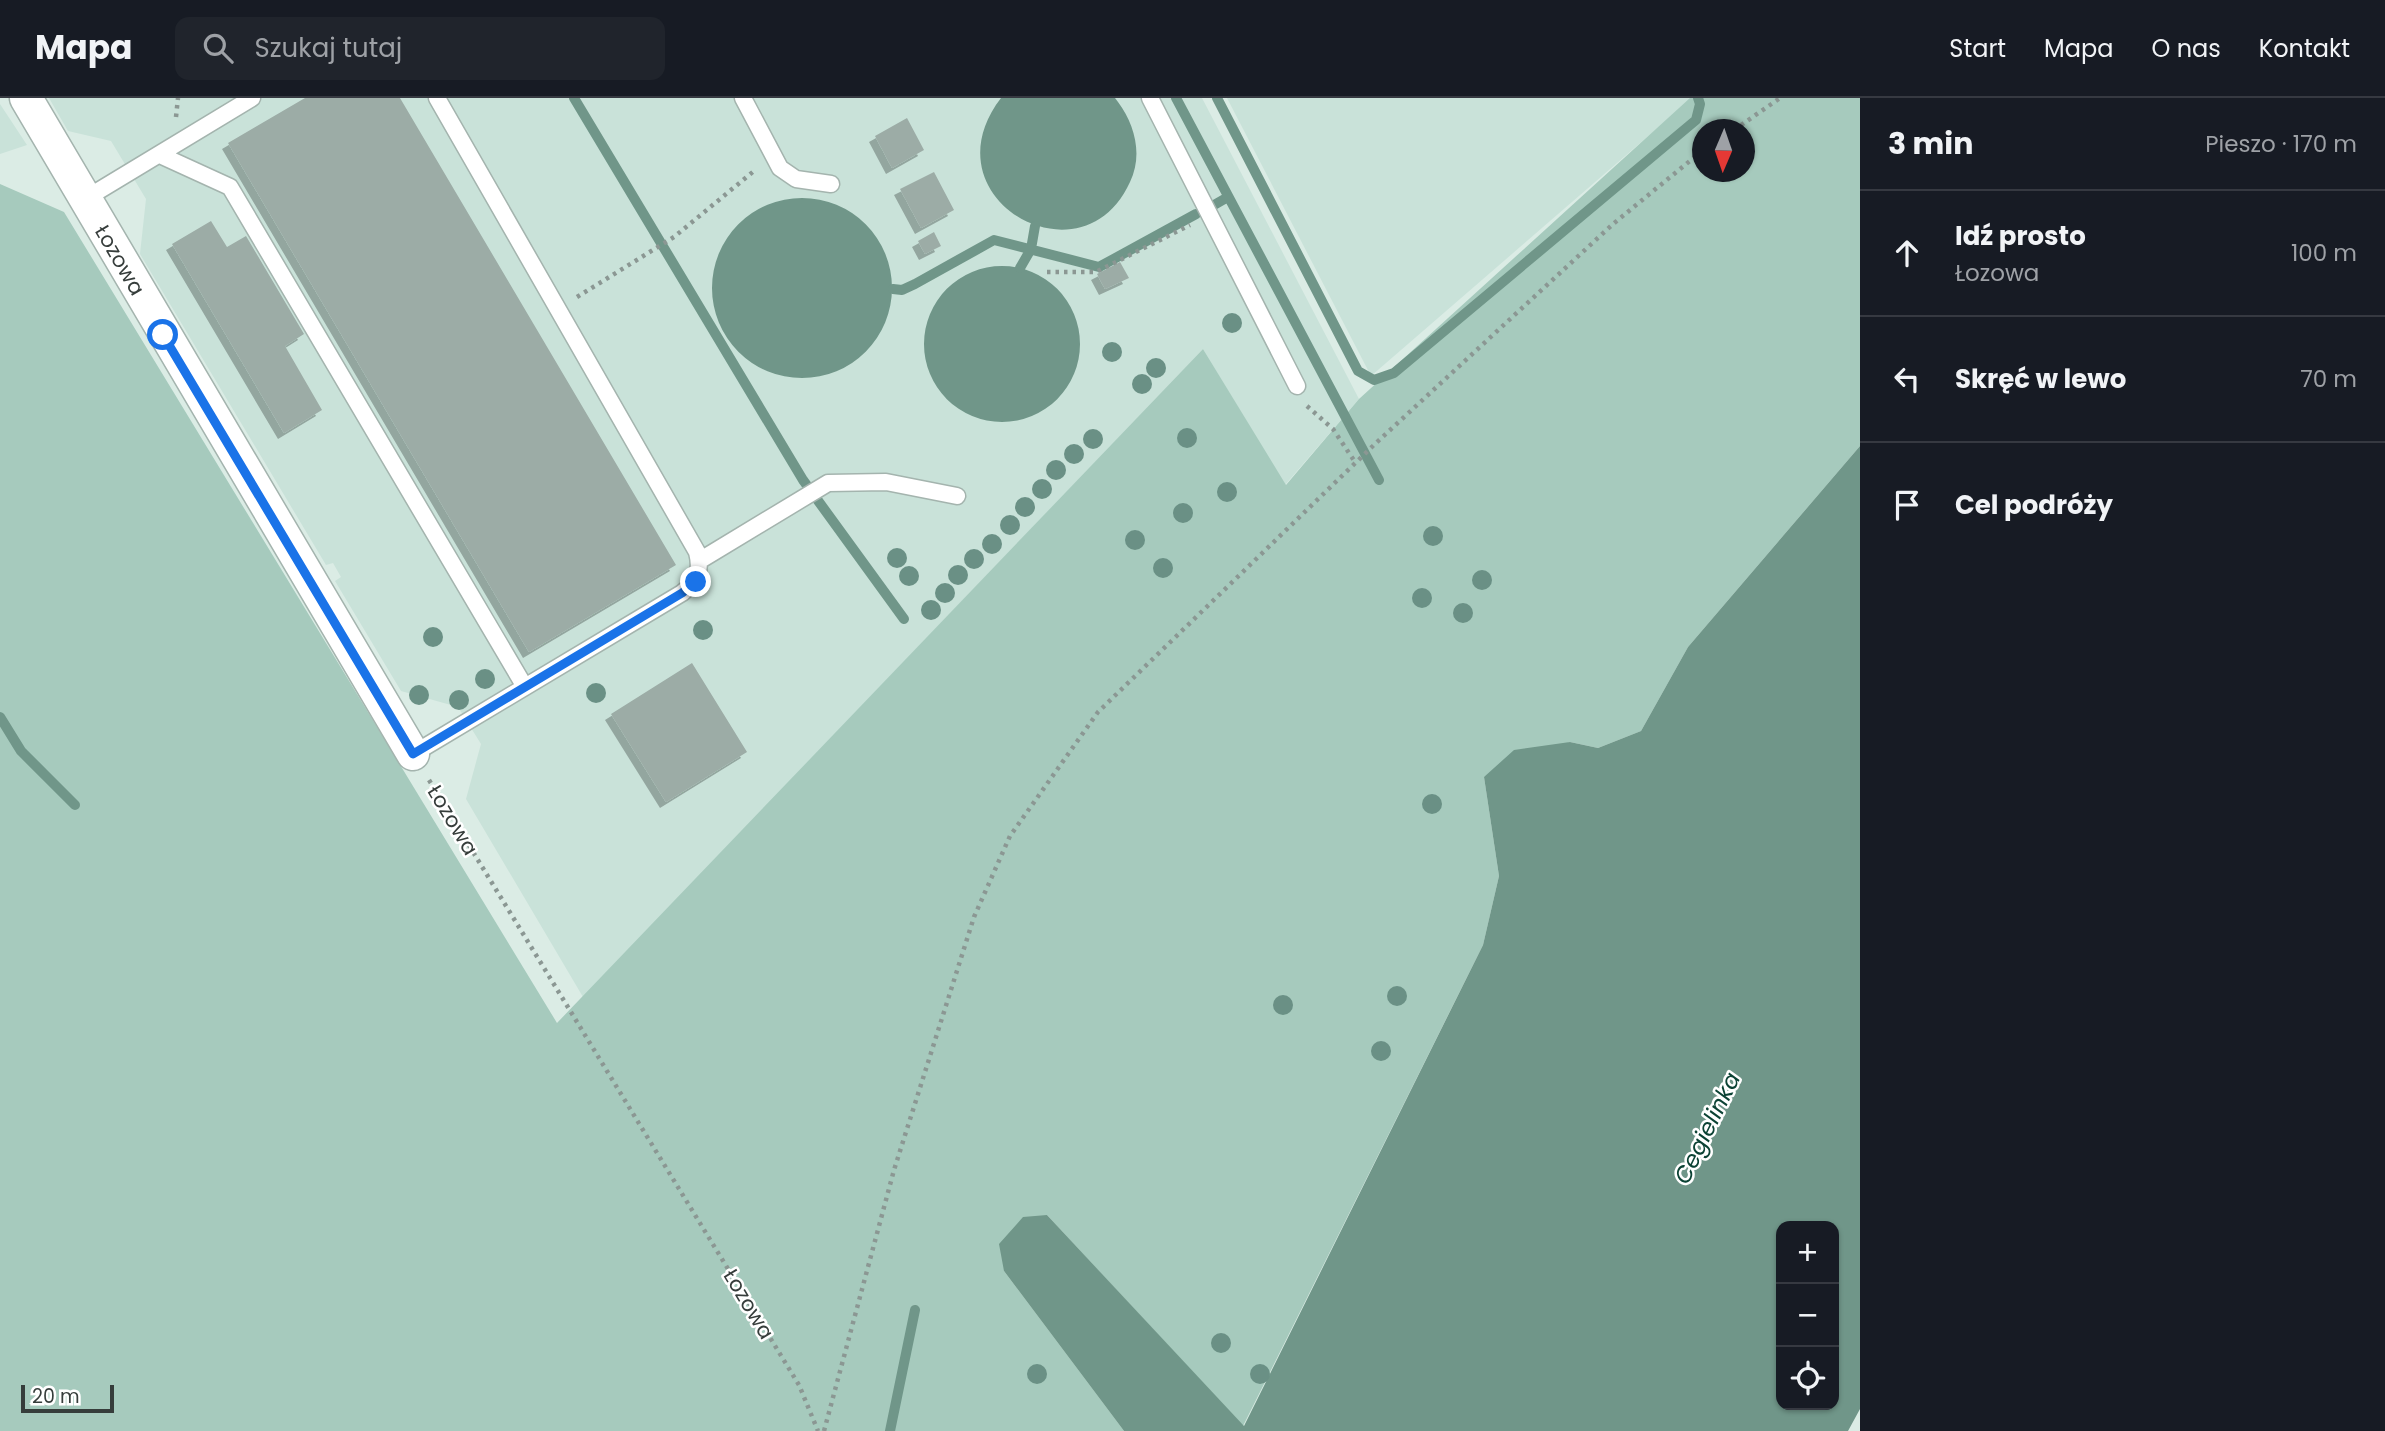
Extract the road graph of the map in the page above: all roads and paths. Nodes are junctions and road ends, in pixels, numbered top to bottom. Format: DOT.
graph roads {
  1 [pos="26,98"];
  2 [pos="252,98"];
  3 [pos="437,98"];
  4 [pos="743,98"];
  5 [pos="1150,98"];
  6 [pos="1780,98"];
  7 [pos="1750,119"];
  8 [pos="160,155"];
  9 [pos="774,155"];
  10 [pos="1692,160"];
  11 [pos="831,184"];
  12 [pos="85,199"];
  13 [pos="1210,215"];
  14 [pos="1047,272"];
  15 [pos="558,309"];
  16 [pos="1297,386"];
  17 [pos="1310,411"];
  18 [pos="1355,463"];
  19 [pos="957,496"];
  20 [pos="699,561"];
  21 [pos="525,687"];
  22 [pos="413,754"];
  23 [pos="818,1431"];
  24 [pos="824,1431"];
  1 -- 12 [label="street, Łozowa"];
  2 -- 8 [label="lane"];
  3 -- 15 [label="lane"];
  4 -- 9 [label="lane"];
  5 -- 13 [label="lane"];
  6 -- 7 [label="path"];
  8 -- 12 [label="lane"];
  8 -- 21 [label="lane"];
  9 -- 11 [label="lane"];
  9 -- 15 [label="path"];
  10 -- 18 [label="path"];
  12 -- 22 [label="street, Łozowa"];
  13 -- 14 [label="path"];
  13 -- 16 [label="lane"];
  15 -- 20 [label="lane"];
  17 -- 18 [label="path"];
  18 -- 24 [label="path"];
  19 -- 20 [label="lane"];
  20 -- 21 [label="lane"];
  21 -- 22 [label="lane"];
  22 -- 23 [label="path, Łozowa"];
}
